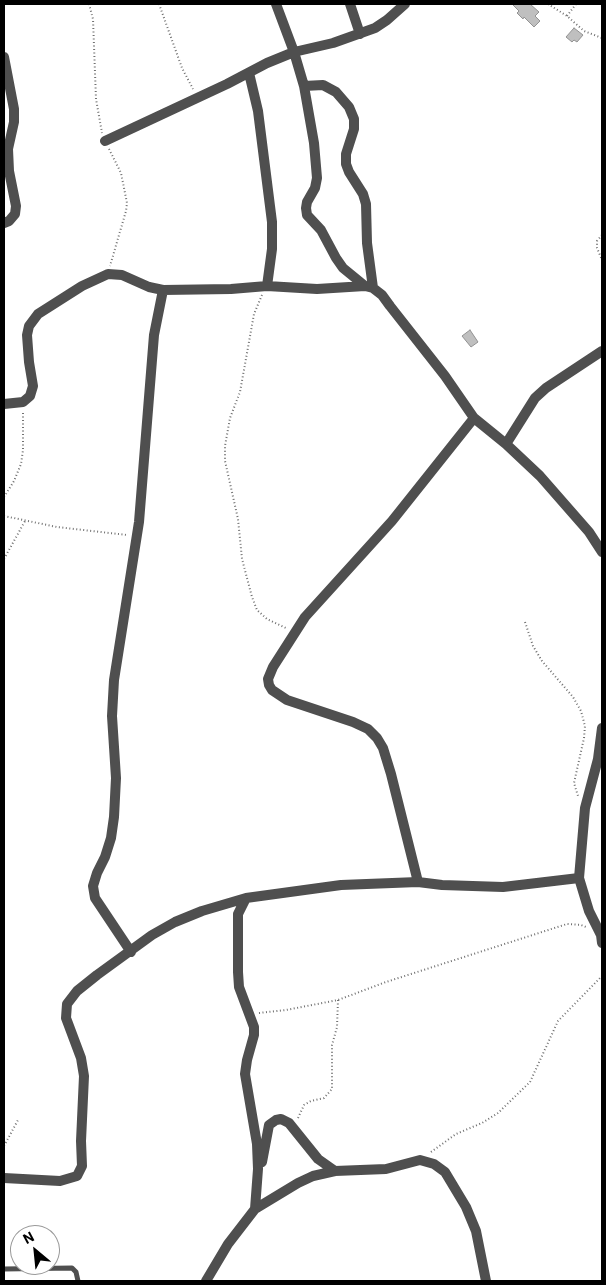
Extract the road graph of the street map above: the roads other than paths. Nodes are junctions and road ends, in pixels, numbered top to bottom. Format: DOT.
graph roads {
  1 [pos="276,4"];
  2 [pos="350,4"];
  3 [pos="406,4"];
  4 [pos="360,34"];
  5 [pos="294,52"];
  6 [pos="4,57"];
  7 [pos="249,73"];
  8 [pos="304,86"];
  9 [pos="105,140"];
  10 [pos="4,223"];
  11 [pos="267,286"];
  12 [pos="369,287"];
  13 [pos="162,290"];
  14 [pos="602,350"];
  15 [pos="4,404"];
  16 [pos="474,418"];
  17 [pos="506,444"];
  18 [pos="602,552"];
  19 [pos="602,728"];
  20 [pos="579,878"];
  21 [pos="418,882"];
  22 [pos="246,898"];
  23 [pos="602,938"];
  24 [pos="131,952"];
  25 [pos="258,1170"];
  26 [pos="335,1171"];
  27 [pos="4,1178"];
  28 [pos="255,1209"];
  29 [pos="4,1269"];
  30 [pos="78,1281"];
  31 [pos="206,1281"];
  32 [pos="486,1281"];
  1 -- 5 [label="street"];
  2 -- 4 [label="street"];
  3 -- 4 [label="street"];
  4 -- 5 [label="street"];
  5 -- 7 [label="street"];
  5 -- 8 [label="street"];
  6 -- 10 [label="street"];
  7 -- 9 [label="street"];
  7 -- 11 [label="street"];
  8 -- 12 [label="street"];
  8 -- 12 [label="street"];
  11 -- 12 [label="street"];
  11 -- 13 [label="street"];
  12 -- 16 [label="street"];
  13 -- 15 [label="street"];
  13 -- 24 [label="street"];
  14 -- 17 [label="street"];
  16 -- 17 [label="street"];
  16 -- 21 [label="street"];
  17 -- 18 [label="street"];
  19 -- 20 [label="street"];
  20 -- 21 [label="street"];
  20 -- 23 [label="street"];
  21 -- 22 [label="street"];
  22 -- 24 [label="street"];
  22 -- 25 [label="street"];
  24 -- 27 [label="street"];
  25 -- 26 [label="street"];
  25 -- 28 [label="street"];
  26 -- 28 [label="street"];
  26 -- 32 [label="street"];
  28 -- 31 [label="street"];
  29 -- 30 [label="lane"];
}
